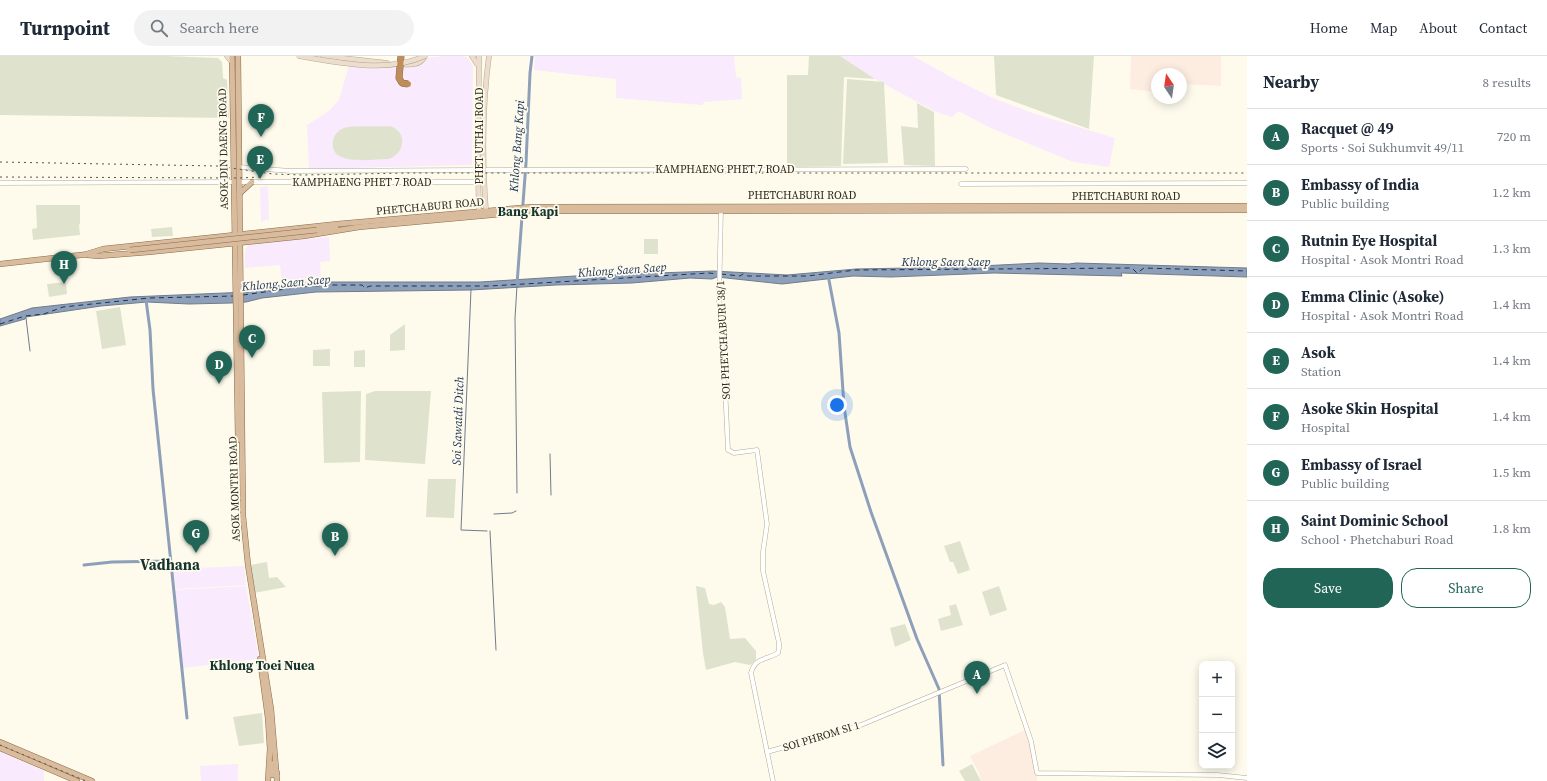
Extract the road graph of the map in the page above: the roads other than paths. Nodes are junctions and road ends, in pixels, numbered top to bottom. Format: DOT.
graph roads {
  1 [pos="227,56"];
  2 [pos="232,56"];
  3 [pos="239,56"];
  4 [pos="298,56"];
  5 [pos="323,56"];
  6 [pos="401,56"];
  7 [pos="425,56"];
  8 [pos="472,56"];
  9 [pos="479,56"];
  10 [pos="489,56"];
  11 [pos="232,62"];
  12 [pos="479,74"];
  13 [pos="408,84"];
  14 [pos="239,167"];
  15 [pos="966,169"];
  16 [pos="480,170"];
  17 [pos="237,182"];
  18 [pos="252,182"];
  19 [pos="481,182"];
  20 [pos="0,183"];
  21 [pos="1247,183"];
  22 [pos="962,184"];
  23 [pos="239,194"];
  24 [pos="479,200"];
  25 [pos="485,200"];
  26 [pos="1247,206"];
  27 [pos="721,208"];
  28 [pos="1108,208"];
  29 [pos="524,209"];
  30 [pos="1247,210"];
  31 [pos="486,211"];
  32 [pos="479,214"];
  33 [pos="239,218"];
  34 [pos="234,223"];
  35 [pos="359,225"];
  36 [pos="272,231"];
  37 [pos="249,234"];
  38 [pos="237,235"];
  39 [pos="222,237"];
  40 [pos="202,239"];
  41 [pos="273,239"];
  42 [pos="250,241"];
  43 [pos="237,242"];
  44 [pos="222,244"];
  45 [pos="202,246"];
  46 [pos="237,253"];
  47 [pos="87,254"];
  48 [pos="0,264"];
  49 [pos="238,321"];
  50 [pos="0,742"];
  51 [pos="0,748"];
  52 [pos="270,752"];
  53 [pos="767,752"];
  54 [pos="277,773"];
  55 [pos="1247,778"];
  56 [pos="77,781"];
  57 [pos="92,781"];
  58 [pos="268,781"];
  59 [pos="277,781"];
  60 [pos="773,781"];
  1 -- 11 [label="main road"];
  2 -- 11 [label="main road, ASOK-DIN DAENG ROAD"];
  3 -- 14 [label="main road, ASOK-DIN DAENG ROAD"];
  4 -- 7 [label="main road, bridge"];
  5 -- 7 [label="main road"];
  6 -- 13 [label="highway, bridge"];
  8 -- 12 [label="main road"];
  9 -- 12 [label="main road, PHET UTHAI ROAD"];
  10 -- 16 [label="main road, PHET UTHAI ROAD"];
  11 -- 17 [label="main road, ASOK-DIN DAENG ROAD"];
  12 -- 16 [label="main road, PHET UTHAI ROAD"];
  14 -- 16 [label="street, KAMPHAENG PHET 7 ROAD"];
  14 -- 17 [label="main road, ASOK-DIN DAENG ROAD"];
  15 -- 16 [label="street, KAMPHAENG PHET 7 ROAD"];
  16 -- 19 [label="main road, PHET UTHAI ROAD"];
  17 -- 18 [label="street, KAMPHAENG PHET 7 ROAD"];
  17 -- 20 [label="street, KAMPHAENG PHET 7 ROAD"];
  17 -- 23 [label="main road, ASOK-DIN DAENG ROAD"];
  17 -- 34 [label="main road, ASOK-DIN DAENG ROAD"];
  18 -- 19 [label="street, KAMPHAENG PHET 7 ROAD"];
  18 -- 23 [label="main road"];
  19 -- 24 [label="main road, PHET UTHAI ROAD"];
  19 -- 25 [label="main road, PHET UTHAI ROAD"];
  21 -- 22 [label="street"];
  23 -- 33 [label="main road, ASOK-DIN DAENG ROAD"];
  24 -- 25 [label="main road"];
  24 -- 32 [label="main road, PHET UTHAI ROAD"];
  25 -- 31 [label="main road, PHET UTHAI ROAD"];
  26 -- 28 [label="main road, PHETCHABURI ROAD"];
  27 -- 28 [label="main road, PHETCHABURI ROAD"];
  27 -- 29 [label="main road, PHETCHABURI ROAD"];
  27 -- 53 [label="street, SOI PHETCHABURI 38/1"];
  28 -- 30 [label="main road, PHETCHABURI ROAD"];
  29 -- 31 [label="main road, PHETCHABURI ROAD"];
  29 -- 32 [label="main road, PHETCHABURI ROAD"];
  31 -- 32 [label="main road, PHETCHABURI ROAD"];
  32 -- 35 [label="main road, PHETCHABURI ROAD"];
  33 -- 37 [label="main road"];
  33 -- 38 [label="main road, ASOK-DIN DAENG ROAD"];
  34 -- 38 [label="main road, ASOK-DIN DAENG ROAD"];
  34 -- 39 [label="main road"];
  35 -- 36 [label="main road, PHETCHABURI ROAD"];
  35 -- 41 [label="main road, PHETCHABURI ROAD"];
  35 -- 47 [label="main road, PHETCHABURI ROAD, bridge"];
  36 -- 37 [label="main road, PHETCHABURI ROAD"];
  36 -- 41 [label="main road"];
  37 -- 38 [label="main road, PHETCHABURI ROAD"];
  38 -- 39 [label="main road, PHETCHABURI ROAD"];
  38 -- 43 [label="main road, ASOK-DIN DAENG ROAD"];
  39 -- 40 [label="main road, PHETCHABURI ROAD"];
  40 -- 45 [label="main road"];
  40 -- 47 [label="main road, PHETCHABURI ROAD"];
  41 -- 42 [label="main road, PHETCHABURI ROAD"];
  42 -- 43 [label="main road, PHETCHABURI ROAD"];
  42 -- 46 [label="main road"];
  43 -- 44 [label="main road, PHETCHABURI ROAD"];
  43 -- 46 [label="main road, ASOK MONTRI ROAD"];
  44 -- 45 [label="main road, PHETCHABURI ROAD"];
  44 -- 46 [label="main road"];
  45 -- 47 [label="main road, PHETCHABURI ROAD"];
  46 -- 49 [label="main road, ASOK MONTRI ROAD"];
  47 -- 48 [label="main road, PHETCHABURI ROAD"];
  49 -- 52 [label="main road, ASOK MONTRI ROAD"];
  49 -- 54 [label="main road, ASOK MONTRI ROAD"];
  50 -- 57 [label="main road"];
  51 -- 56 [label="main road"];
  52 -- 54 [label="main road"];
  52 -- 58 [label="main road, ASOK MONTRI ROAD"];
  53 -- 55 [label="street, SOI PHROM SI 1"];
  53 -- 60 [label="street"];
  54 -- 59 [label="main road, ASOK MONTRI ROAD"];
}
